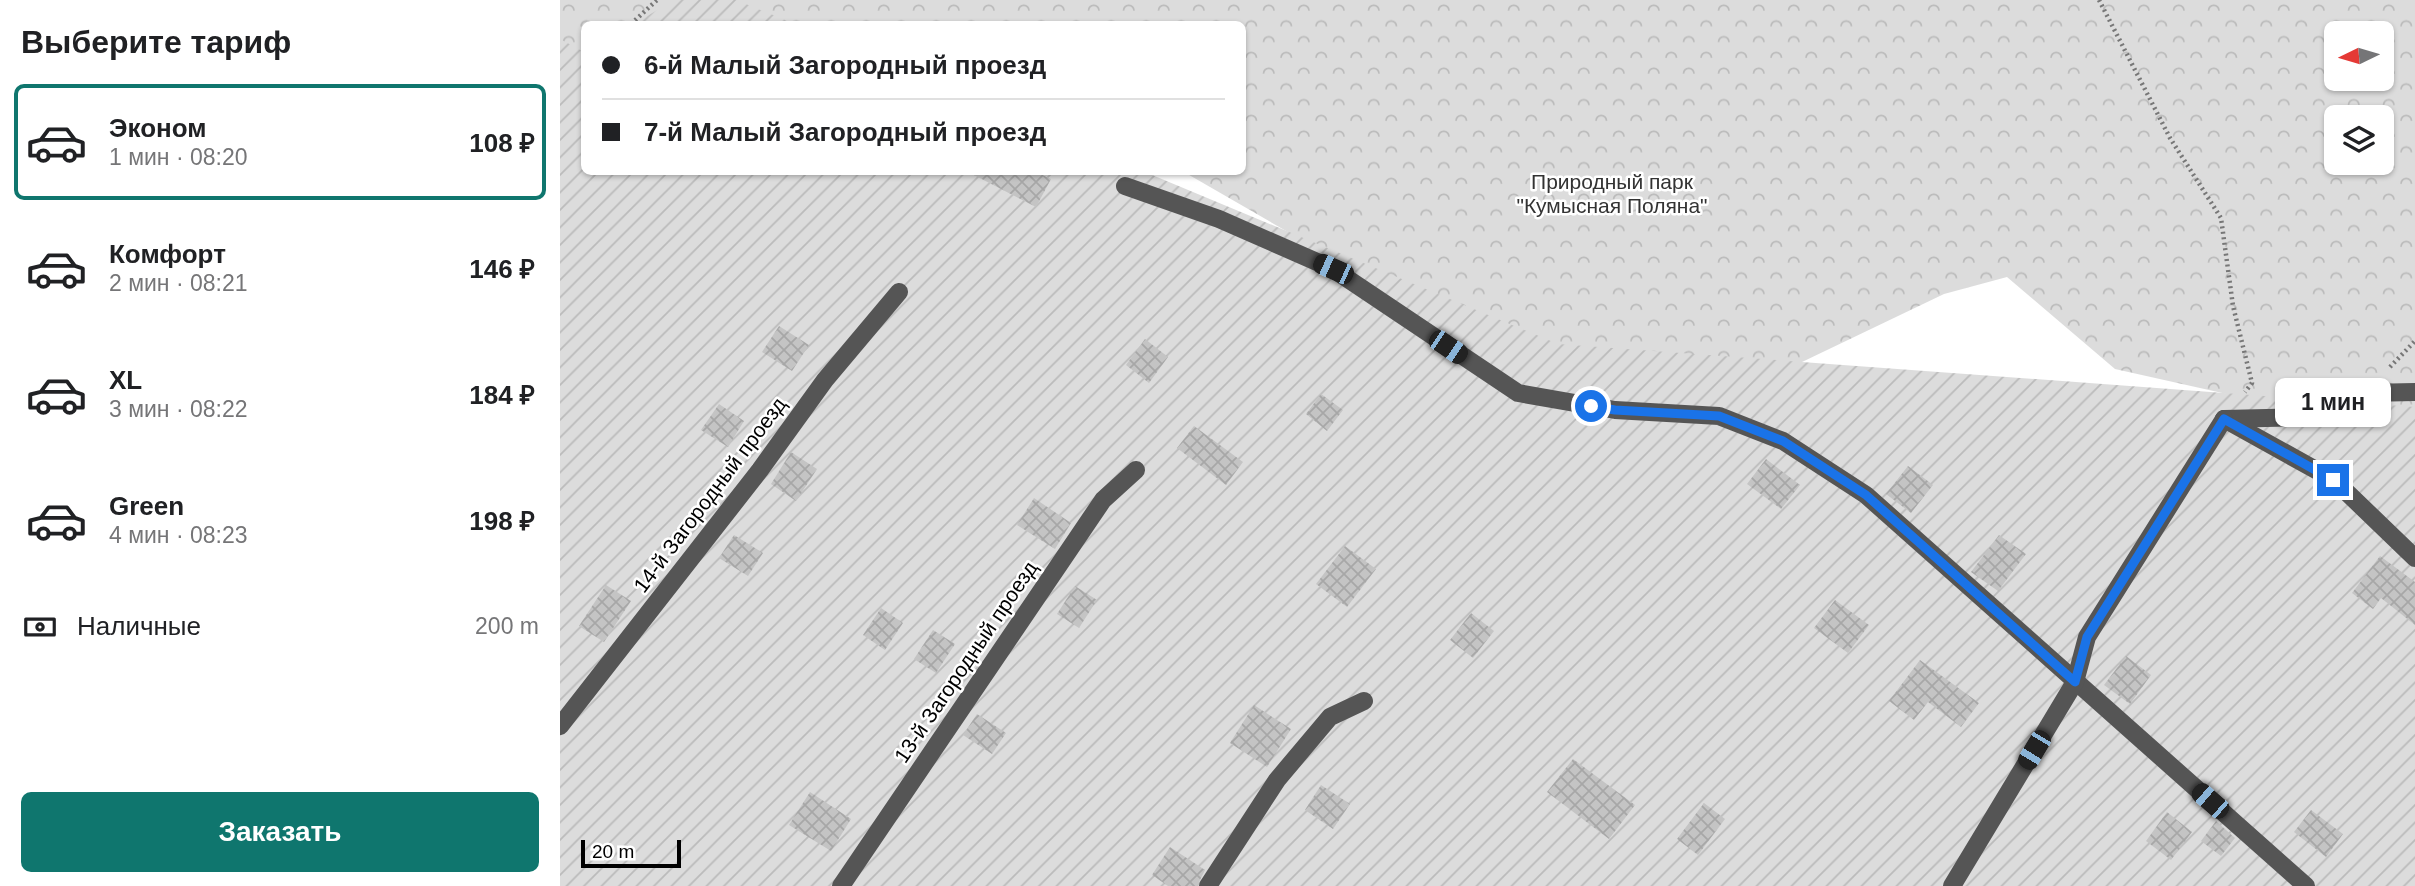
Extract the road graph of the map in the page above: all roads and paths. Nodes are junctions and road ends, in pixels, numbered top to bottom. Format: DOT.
graph roads {
  1 [pos="657,0"];
  2 [pos="2099,0"];
  3 [pos="634,21"];
  4 [pos="1125,186"];
  5 [pos="899,292"];
  6 [pos="2415,392"];
  7 [pos="2224,419"];
  8 [pos="1136,470"];
  9 [pos="2415,558"];
  10 [pos="2075,682"];
  11 [pos="1364,701"];
  12 [pos="560,726"];
  13 [pos="841,886"];
  14 [pos="1208,886"];
  15 [pos="1952,886"];
  16 [pos="2306,886"];
  1 -- 3 [label="path"];
  2 -- 7 [label="path"];
  4 -- 10 [label="lane"];
  5 -- 12 [label="lane, 14-й Загородный проезд"];
  6 -- 7 [label="lane"];
  7 -- 9 [label="lane"];
  7 -- 10 [label="lane"];
  8 -- 13 [label="lane, 13-й Загородный проезд"];
  10 -- 15 [label="lane"];
  10 -- 16 [label="lane"];
  11 -- 14 [label="lane"];
}
